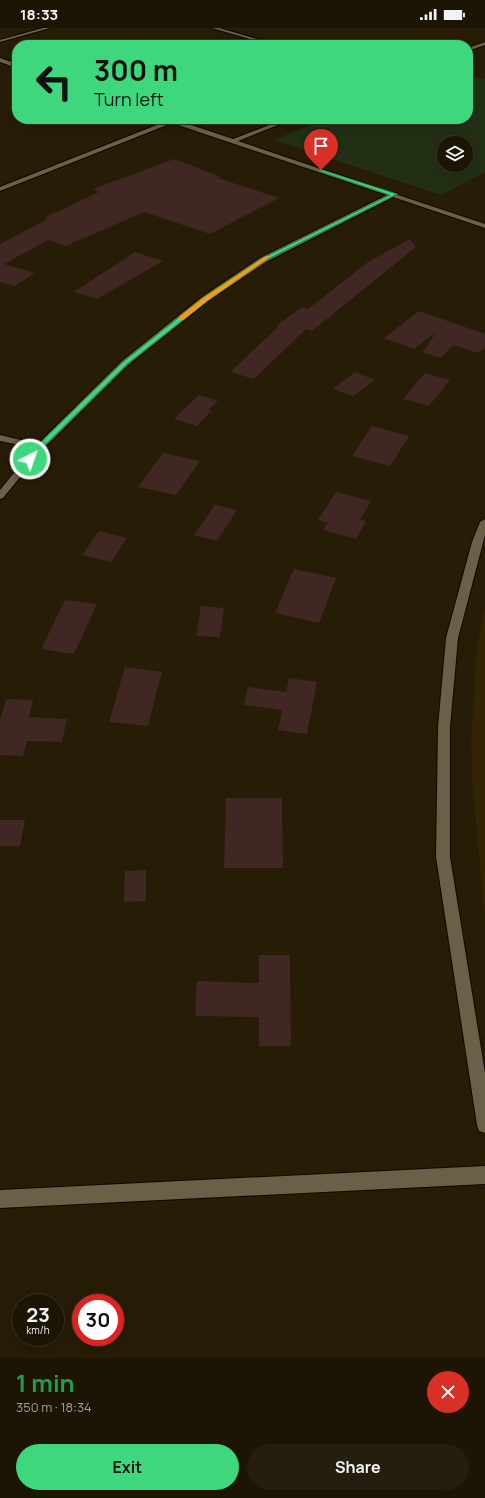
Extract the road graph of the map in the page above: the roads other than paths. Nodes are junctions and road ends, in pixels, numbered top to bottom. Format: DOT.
graph roads {
  1 [pos="48,28"];
  2 [pos="214,28"];
  3 [pos="258,40"];
  4 [pos="0,41"];
  5 [pos="485,43"];
  6 [pos="473,48"];
  7 [pos="0,60"];
  8 [pos="8,62"];
  9 [pos="12,64"];
  10 [pos="0,65"];
  11 [pos="159,124"];
  12 [pos="181,124"];
  13 [pos="277,124"];
  14 [pos="233,141"];
  15 [pos="0,189"];
  16 [pos="395,194"];
  17 [pos="485,226"];
  18 [pos="0,438"];
  19 [pos="40,447"];
  20 [pos="0,496"];
  21 [pos="485,522"];
  22 [pos="485,1125"];
  23 [pos="485,1175"];
  24 [pos="0,1199"];
  1 -- 4 [label="street"];
  2 -- 3 [label="street"];
  5 -- 6 [label="street"];
  7 -- 8 [label="street"];
  8 -- 9 [label="street"];
  8 -- 10 [label="street"];
  11 -- 15 [label="street"];
  12 -- 14 [label="street"];
  13 -- 14 [label="street"];
  14 -- 16 [label="street"];
  16 -- 17 [label="street"];
  16 -- 19 [label="street"];
  18 -- 19 [label="street"];
  19 -- 20 [label="street"];
  21 -- 22 [label="street"];
  23 -- 24 [label="street"];
}
